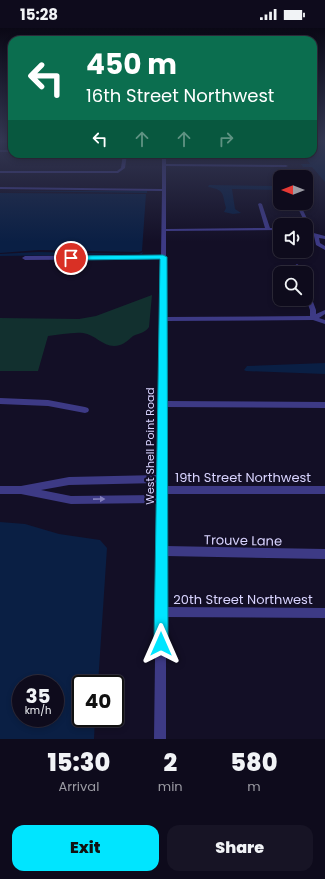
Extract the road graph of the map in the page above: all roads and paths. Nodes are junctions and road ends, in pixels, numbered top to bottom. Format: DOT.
graph roads {
  1 [pos="164,175"];
  2 [pos="0,188"];
  3 [pos="164,190"];
  4 [pos="260,204"];
  5 [pos="268,229"];
  6 [pos="273,229"];
  7 [pos="163,230"];
  8 [pos="313,235"];
  9 [pos="316,236"];
  10 [pos="325,238"];
  11 [pos="325,248"];
  12 [pos="163,257"];
  13 [pos="25,258"];
  14 [pos="312,306"];
  15 [pos="325,312"];
  16 [pos="313,318"];
  17 [pos="163,319"];
  18 [pos="325,322"];
  19 [pos="0,401"];
  20 [pos="162,404"];
  21 [pos="325,405"];
  22 [pos="85,410"];
  23 [pos="162,489"];
  24 [pos="0,490"];
  25 [pos="20,490"];
  26 [pos="325,490"];
  27 [pos="161,551"];
  28 [pos="325,554"];
  29 [pos="161,612"];
  30 [pos="325,613"];
  31 [pos="160,739"];
  1 -- 3 [label="street, West Shell Point Road"];
  2 -- 3 [label="street"];
  3 -- 7 [label="street, West Shell Point Road"];
  4 -- 5 [label="street"];
  5 -- 6 [label="street"];
  5 -- 7 [label="street"];
  7 -- 12 [label="street, West Shell Point Road"];
  8 -- 9 [label="street"];
  9 -- 10 [label="street"];
  9 -- 11 [label="street"];
  12 -- 13 [label="street"];
  12 -- 17 [label="street, West Shell Point Road"];
  14 -- 16 [label="street"];
  15 -- 16 [label="street"];
  16 -- 17 [label="street"];
  16 -- 18 [label="street"];
  17 -- 20 [label="street, West Shell Point Road"];
  19 -- 22 [label="street"];
  20 -- 21 [label="street"];
  20 -- 23 [label="street, West Shell Point Road"];
  23 -- 25 [label="street"];
  25 -- 23 [label="street, one-way"];
  23 -- 26 [label="street, 19th Street Northwest"];
  23 -- 27 [label="street, West Shell Point Road"];
  24 -- 25 [label="street"];
  27 -- 28 [label="street, Trouve Lane"];
  27 -- 29 [label="street, West Shell Point Road"];
  29 -- 30 [label="street, 20th Street Northwest"];
  29 -- 31 [label="street, West Shell Point Road"];
}
